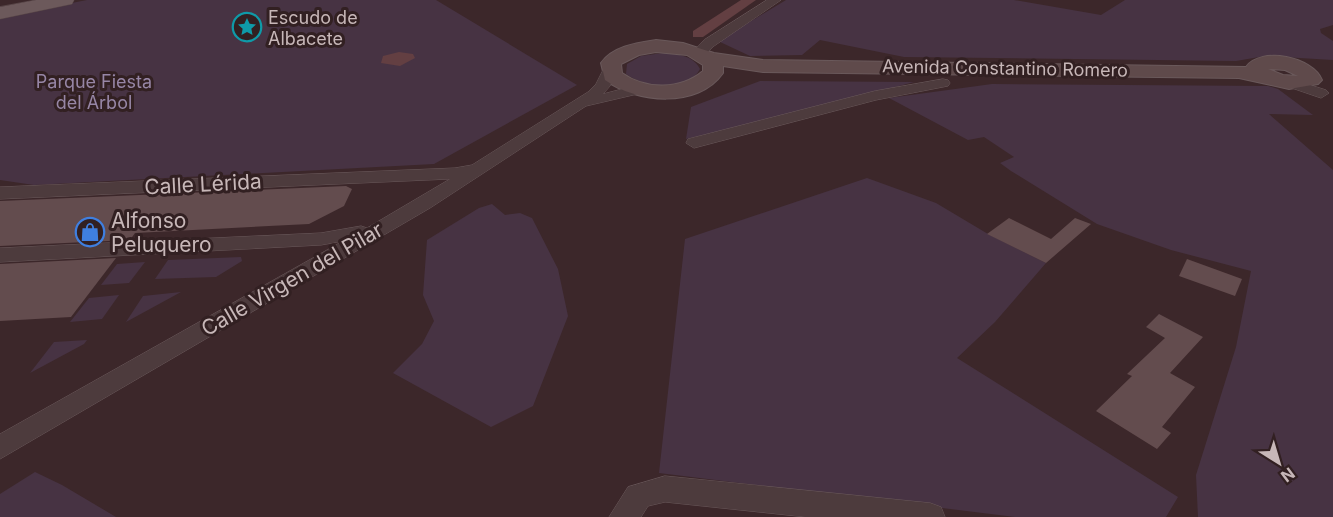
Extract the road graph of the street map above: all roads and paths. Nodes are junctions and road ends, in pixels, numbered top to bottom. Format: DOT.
graph roads {
  1 [pos="66,0"];
  2 [pos="775,0"];
  3 [pos="0,13"];
  4 [pos="706,62"];
  5 [pos="609,71"];
  6 [pos="1315,81"];
  7 [pos="943,83"];
  8 [pos="641,89"];
  9 [pos="580,104"];
  10 [pos="694,143"];
  11 [pos="484,167"];
  12 [pos="407,174"];
  13 [pos="0,193"];
  14 [pos="423,204"];
  15 [pos="384,226"];
  16 [pos="321,239"];
  17 [pos="0,255"];
  18 [pos="314,265"];
  19 [pos="0,448"];
  20 [pos="631,507"];
  21 [pos="930,517"];
  1 -- 3 [label="main road"];
  2 -- 4 [label="street"];
  4 -- 5 [label="street"];
  4 -- 6 [label="street, Avenida Constantino Romero"];
  4 -- 8 [label="street, Avenida Constantino Romero"];
  5 -- 8 [label="street"];
  5 -- 9 [label="street, Calle Virgen del Pilar"];
  7 -- 10 [label="street"];
  8 -- 9 [label="street, Calle Virgen del Pilar"];
  9 -- 11 [label="street, Calle Virgen del Pilar"];
  11 -- 12 [label="street, Calle Lérida"];
  11 -- 14 [label="street, Calle Virgen del Pilar"];
  12 -- 13 [label="street, Calle Lérida"];
  12 -- 14 [label="street, Calle Lérida"];
  14 -- 15 [label="street, Calle Virgen del Pilar"];
  15 -- 16 [label="street"];
  15 -- 18 [label="street, Calle Virgen del Pilar"];
  16 -- 17 [label="street"];
  16 -- 18 [label="street"];
  18 -- 19 [label="street, Calle Virgen del Pilar"];
  20 -- 21 [label="street"];
}
